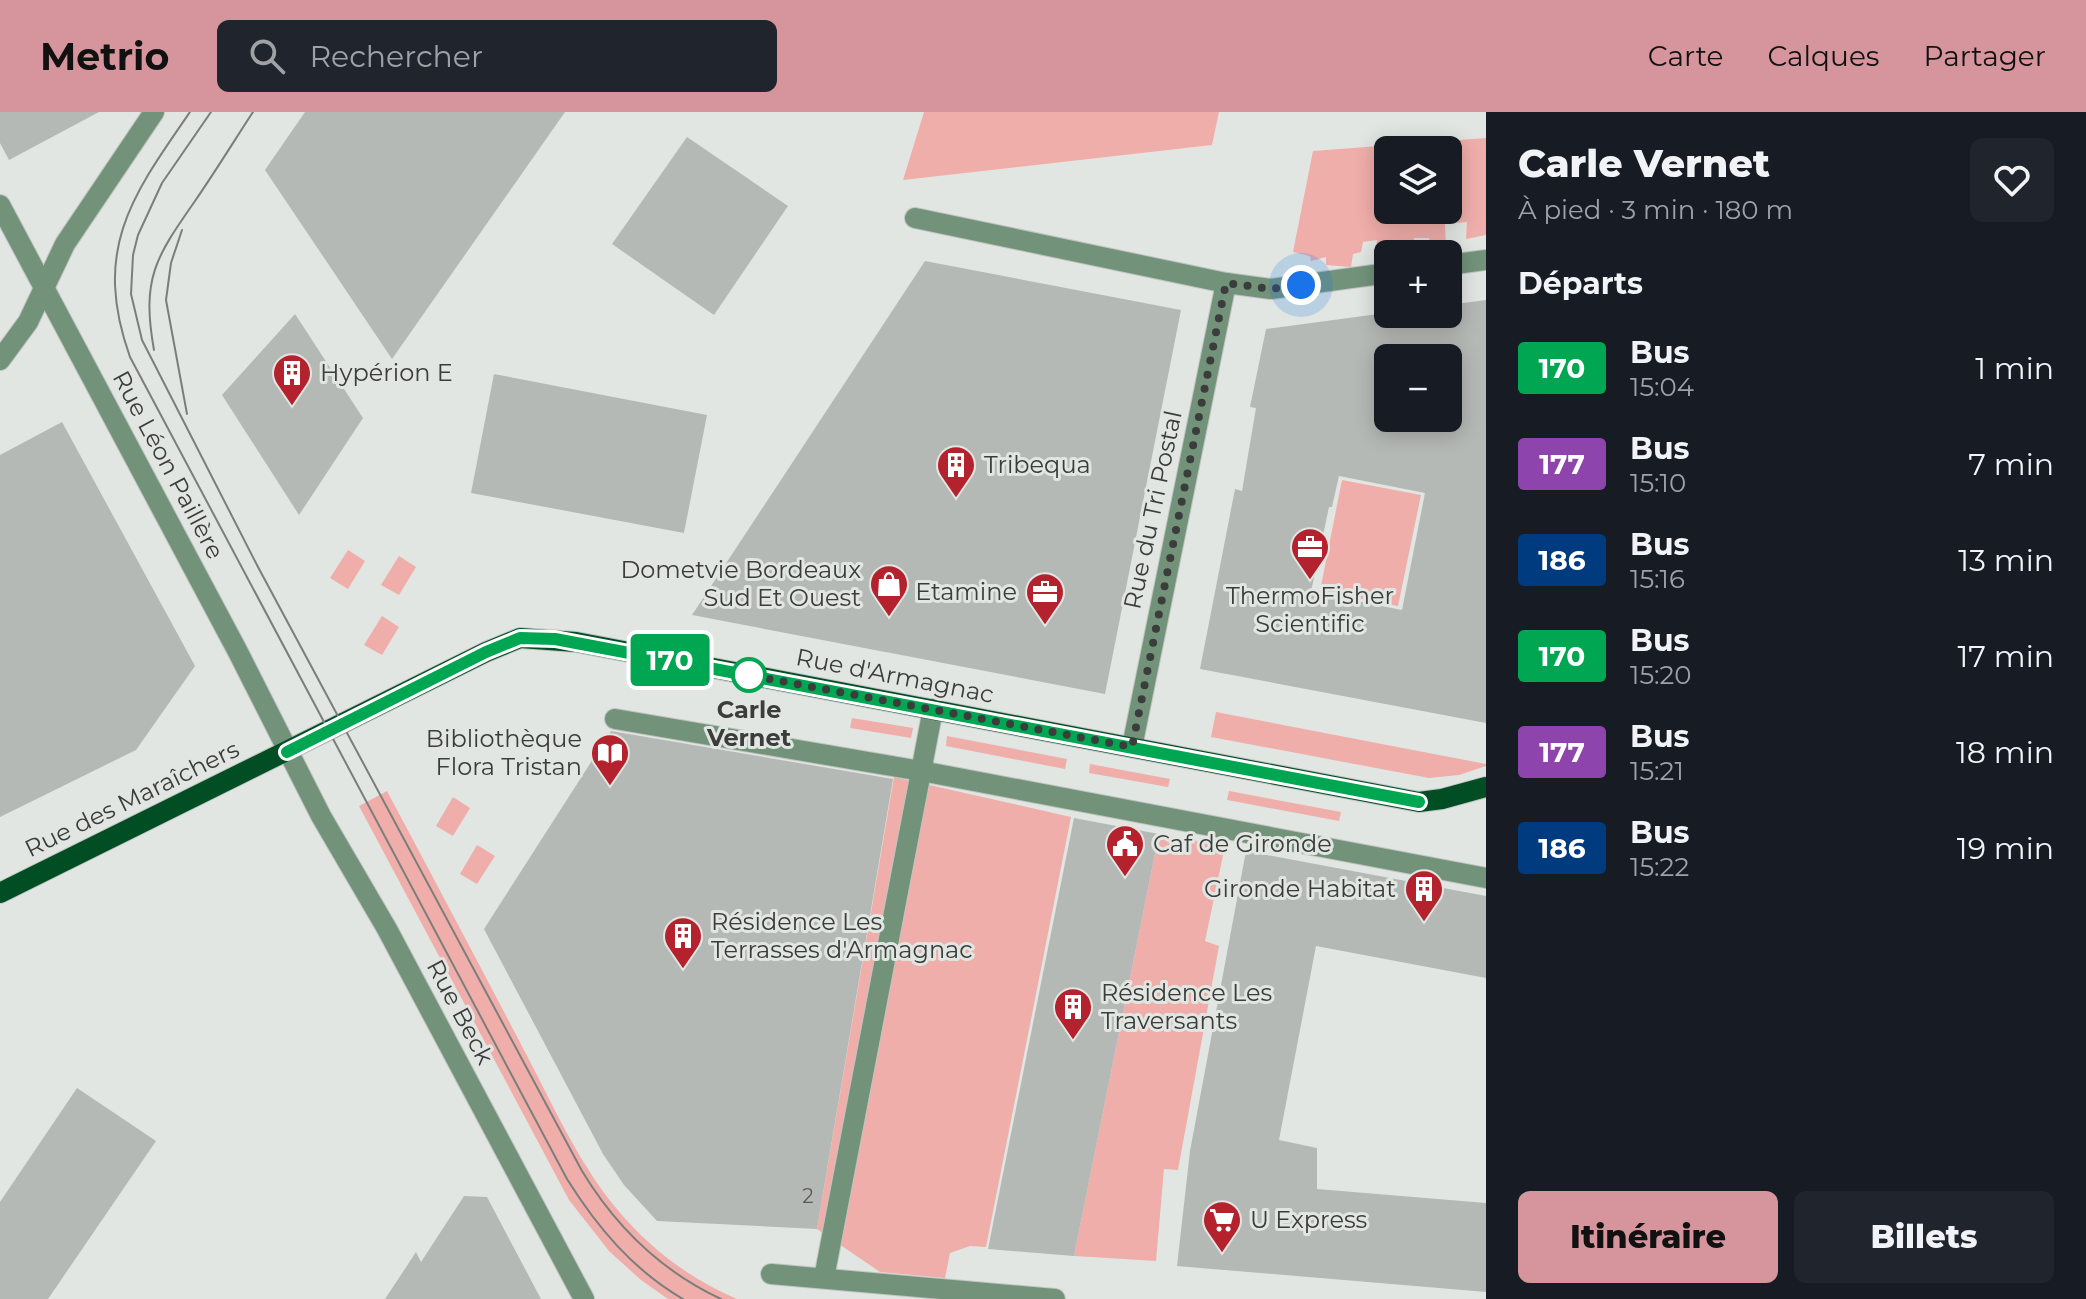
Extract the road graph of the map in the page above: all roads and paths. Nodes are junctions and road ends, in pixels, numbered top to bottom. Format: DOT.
graph roads {
  1 [pos="154,112"];
  2 [pos="0,205"];
  3 [pos="915,218"];
  4 [pos="1486,260"];
  5 [pos="1462,263"];
  6 [pos="1374,275"];
  7 [pos="1226,283"];
  8 [pos="43,288"];
  9 [pos="0,360"];
  10 [pos="933,709"];
  11 [pos="615,719"];
  12 [pos="1132,747"];
  13 [pos="287,752"];
  14 [pos="921,771"];
  15 [pos="1486,787"];
  16 [pos="1486,878"];
  17 [pos="0,893"];
  18 [pos="771,1274"];
  19 [pos="824,1278"];
  20 [pos="584,1299"];
  21 [pos="1055,1299"];
  1 -- 8 [label="street"];
  2 -- 8 [label="street, Rue Léon Paillère"];
  3 -- 7 [label="street"];
  4 -- 5 [label="street"];
  6 -- 7 [label="street"];
  7 -- 12 [label="street, Rue du Tri Postal"];
  8 -- 9 [label="street"];
  8 -- 13 [label="street, Rue Léon Paillère"];
  10 -- 12 [label="main road, Rue d'Armagnac"];
  10 -- 13 [label="main road, Rue d'Armagnac"];
  10 -- 14 [label="street"];
  11 -- 14 [label="street"];
  12 -- 15 [label="main road, Rue d'Armagnac"];
  13 -- 17 [label="main road, Rue des Maraîchers"];
  13 -- 20 [label="street, Rue Beck"];
  14 -- 16 [label="street"];
  14 -- 19 [label="street"];
  18 -- 19 [label="street"];
  19 -- 21 [label="street"];
}
